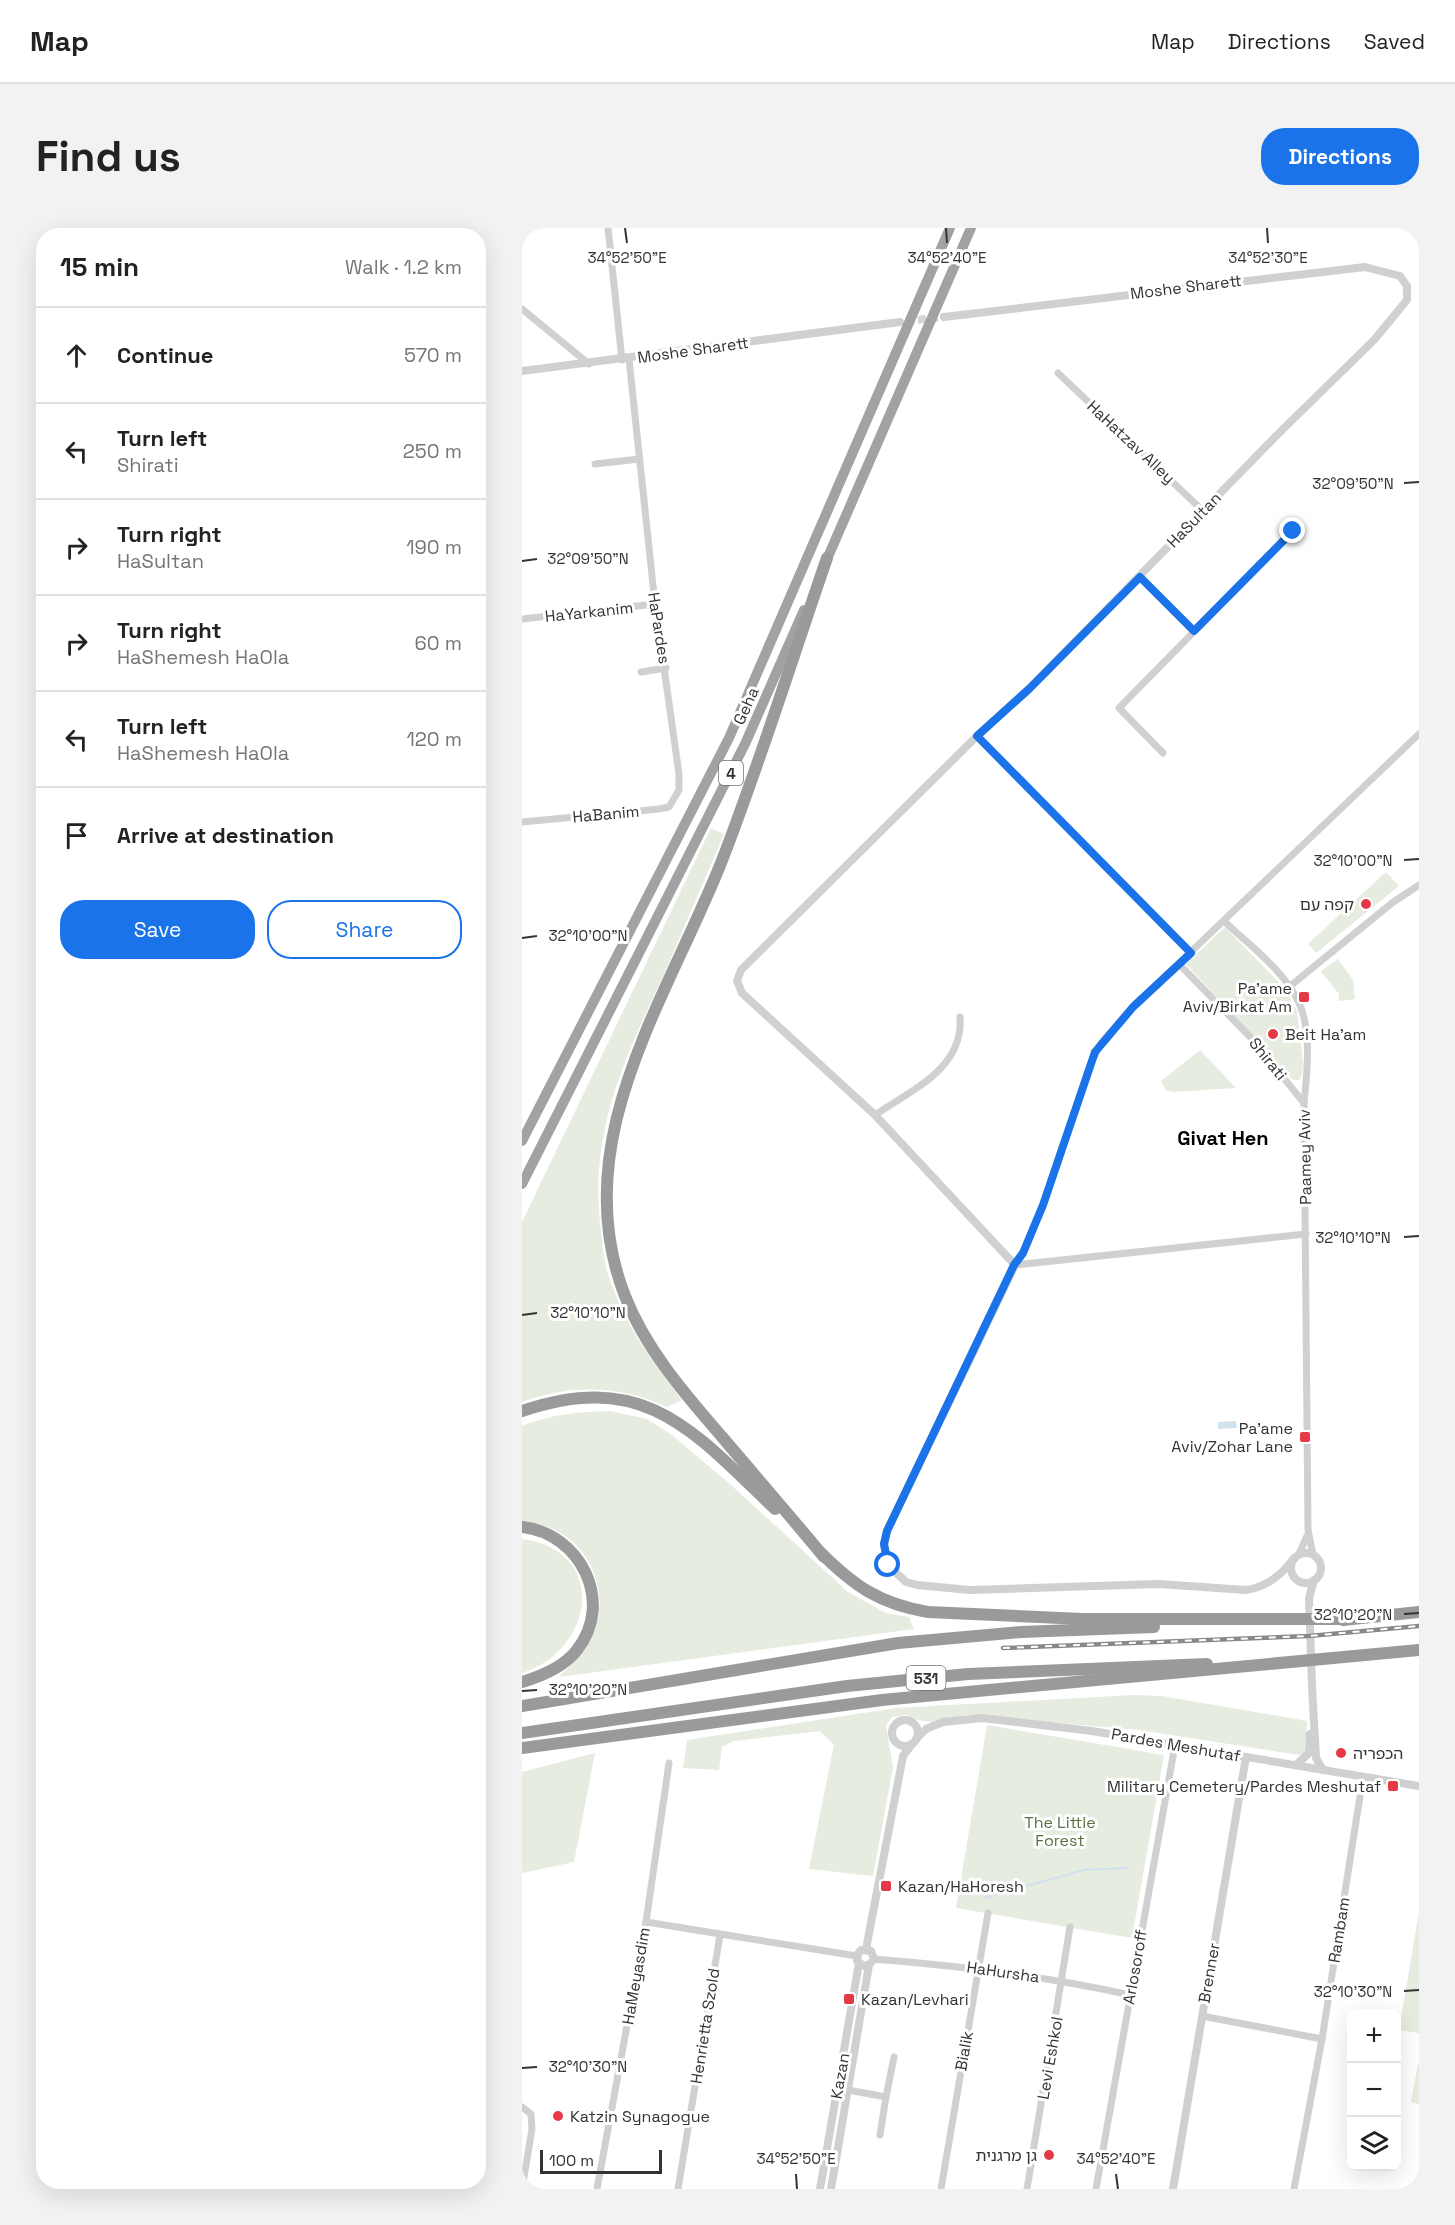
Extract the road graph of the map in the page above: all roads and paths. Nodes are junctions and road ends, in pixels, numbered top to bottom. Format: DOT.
graph roads {
  1 [pos="608,228"];
  2 [pos="950,228"];
  3 [pos="971,228"];
  4 [pos="1407,300"];
  5 [pos="522,309"];
  6 [pos="944,317"];
  7 [pos="900,322"];
  8 [pos="626,359"];
  9 [pos="589,363"];
  10 [pos="522,371"];
  11 [pos="1058,373"];
  12 [pos="639,459"];
  13 [pos="595,464"];
  14 [pos="1203,511"];
  15 [pos="1293,531"];
  16 [pos="827,558"];
  17 [pos="1140,577"];
  18 [pos="655,604"];
  19 [pos="522,619"];
  20 [pos="1194,631"];
  21 [pos="666,668"];
  22 [pos="641,672"];
  23 [pos="1419,734"];
  24 [pos="977,736"];
  25 [pos="1163,753"];
  26 [pos="679,790"];
  27 [pos="522,822"];
  28 [pos="1419,885"];
  29 [pos="1224,921"];
  30 [pos="1191,953"];
  31 [pos="1180,964"];
  32 [pos="1289,987"];
  33 [pos="960,1017"];
  34 [pos="1304,1103"];
  35 [pos="875,1115"];
  36 [pos="522,1141"];
  37 [pos="522,1184"];
  38 [pos="1306,1234"];
  39 [pos="1014,1265"];
  40 [pos="522,1411"];
  41 [pos="522,1527"];
  42 [pos="1308,1530"];
  43 [pos="1313,1555"];
  44 [pos="1297,1556"];
  45 [pos="824,1557"];
  46 [pos="1273,1580"];
  47 [pos="1298,1580"];
  48 [pos="1314,1580"];
  49 [pos="1309,1598"];
  50 [pos="1419,1612"];
  51 [pos="1351,1619"];
  52 [pos="1419,1650"];
  53 [pos="1334,1660"];
  54 [pos="522,1682"];
  55 [pos="1312,1686"];
  56 [pos="522,1706"];
  57 [pos="914,1723"];
  58 [pos="933,1725"];
  59 [pos="522,1733"];
  60 [pos="616,1734"];
  61 [pos="914,1742"];
  62 [pos="897,1743"];
  63 [pos="1175,1745"];
  64 [pos="522,1748"];
  65 [pos="522,1755"];
  66 [pos="903,1756"];
  67 [pos="1246,1757"];
  68 [pos="669,1763"];
  69 [pos="1296,1765"];
  70 [pos="1323,1770"];
  71 [pos="1362,1777"];
  72 [pos="1419,1786"];
  73 [pos="988,1913"];
  74 [pos="646,1922"];
  75 [pos="1071,1927"];
  76 [pos="720,1935"];
  77 [pos="866,1949"];
  78 [pos="858,1960"];
  79 [pos="872,1962"];
  80 [pos="978,1968"];
  81 [pos="1063,1980"];
  82 [pos="1130,1995"];
  83 [pos="1202,2016"];
  84 [pos="1322,2039"];
  85 [pos="894,2056"];
  86 [pos="848,2090"];
  87 [pos="886,2097"];
  88 [pos="522,2107"];
  89 [pos="880,2135"];
  90 [pos="522,2189"];
  91 [pos="597,2189"];
  92 [pos="678,2189"];
  93 [pos="820,2189"];
  94 [pos="831,2189"];
  95 [pos="941,2189"];
  96 [pos="1027,2189"];
  97 [pos="1096,2189"];
  98 [pos="1173,2189"];
  99 [pos="1294,2189"];
  1 -- 8 [label="street, HaPardes"];
  2 -- 36 [label="highway, Geha / 4"];
  3 -- 16 [label="highway, Geha / 4"];
  4 -- 6 [label="street, Moshe Sharett"];
  4 -- 14 [label="street, HaSultan"];
  5 -- 9 [label="street"];
  7 -- 8 [label="street, Moshe Sharett"];
  8 -- 9 [label="street, Moshe Sharett"];
  8 -- 12 [label="street, HaPardes"];
  9 -- 10 [label="street, Moshe Sharett"];
  11 -- 14 [label="street, HaHatzav Alley"];
  12 -- 13 [label="street"];
  12 -- 18 [label="street, HaPardes"];
  14 -- 17 [label="street, HaSultan"];
  15 -- 20 [label="street"];
  16 -- 37 [label="highway, Geha / 4"];
  16 -- 45 [label="highway"];
  17 -- 20 [label="street"];
  17 -- 24 [label="street, HaSultan"];
  18 -- 19 [label="street, HaYarkanim"];
  18 -- 21 [label="street, HaPardes"];
  20 -- 25 [label="street"];
  21 -- 22 [label="street"];
  21 -- 26 [label="street, HaPardes"];
  23 -- 29 [label="street"];
  24 -- 30 [label="street"];
  24 -- 35 [label="street, HaSultan"];
  26 -- 27 [label="street, HaBanim"];
  28 -- 32 [label="street"];
  29 -- 30 [label="street"];
  29 -- 32 [label="street, Paamey Aviv"];
  30 -- 31 [label="street"];
  31 -- 34 [label="street, Shirati"];
  31 -- 39 [label="street"];
  32 -- 34 [label="street, Paamey Aviv"];
  33 -- 35 [label="street"];
  34 -- 38 [label="street, Paamey Aviv"];
  35 -- 39 [label="street"];
  38 -- 39 [label="street"];
  38 -- 42 [label="street, Paamey Aviv"];
  39 -- 46 [label="street"];
  40 -- 45 [label="highway"];
  41 -- 54 [label="highway"];
  42 -- 43 [label="street, Paamey Aviv"];
  42 -- 44 [label="street, Paamey Aviv"];
  43 -- 44 [label="street"];
  43 -- 48 [label="street"];
  44 -- 46 [label="street"];
  44 -- 47 [label="street"];
  45 -- 51 [label="highway"];
  46 -- 47 [label="street"];
  47 -- 48 [label="street"];
  47 -- 49 [label="street"];
  48 -- 49 [label="street"];
  49 -- 55 [label="street"];
  50 -- 51 [label="highway, 531"];
  51 -- 56 [label="highway, 531"];
  52 -- 53 [label="highway, 531"];
  53 -- 59 [label="highway, 531"];
  53 -- 60 [label="highway"];
  55 -- 69 [label="street"];
  55 -- 70 [label="street"];
  57 -- 58 [label="street, Pardes Meshutaf"];
  57 -- 61 [label="street"];
  57 -- 62 [label="street"];
  58 -- 61 [label="street, Pardes Meshutaf"];
  58 -- 63 [label="street, Pardes Meshutaf"];
  60 -- 64 [label="highway"];
  60 -- 65 [label="highway"];
  61 -- 62 [label="street"];
  61 -- 66 [label="street"];
  62 -- 66 [label="street"];
  63 -- 67 [label="street, Pardes Meshutaf"];
  63 -- 82 [label="street, Arlosoroff"];
  66 -- 77 [label="street"];
  67 -- 69 [label="street, Pardes Meshutaf"];
  67 -- 83 [label="street, Brenner"];
  68 -- 74 [label="street, HaMeyasdim"];
  69 -- 70 [label="street, Pardes Meshutaf"];
  70 -- 71 [label="street, Pardes Meshutaf"];
  71 -- 72 [label="street, Pardes Meshutaf"];
  71 -- 84 [label="street, Rambam"];
  73 -- 80 [label="street, Bialik"];
  74 -- 76 [label="street"];
  74 -- 91 [label="street, HaMeyasdim"];
  75 -- 81 [label="street, Levi Eshkol"];
  76 -- 78 [label="street"];
  76 -- 92 [label="street, Henrietta Szold"];
  77 -- 78 [label="street"];
  77 -- 79 [label="street"];
  78 -- 79 [label="street"];
  78 -- 93 [label="street, Kazan"];
  79 -- 80 [label="street, HaHursha"];
  79 -- 86 [label="street, Kazan"];
  80 -- 81 [label="street, HaHursha"];
  80 -- 95 [label="street, Bialik"];
  81 -- 82 [label="street, HaHursha"];
  81 -- 96 [label="street, Levi Eshkol"];
  82 -- 97 [label="street, Arlosoroff"];
  83 -- 84 [label="street"];
  83 -- 98 [label="street, Brenner"];
  84 -- 99 [label="street, Rambam"];
  85 -- 87 [label="street"];
  86 -- 87 [label="street"];
  86 -- 94 [label="street, Kazan"];
  87 -- 89 [label="street"];
  88 -- 90 [label="street"];
}
